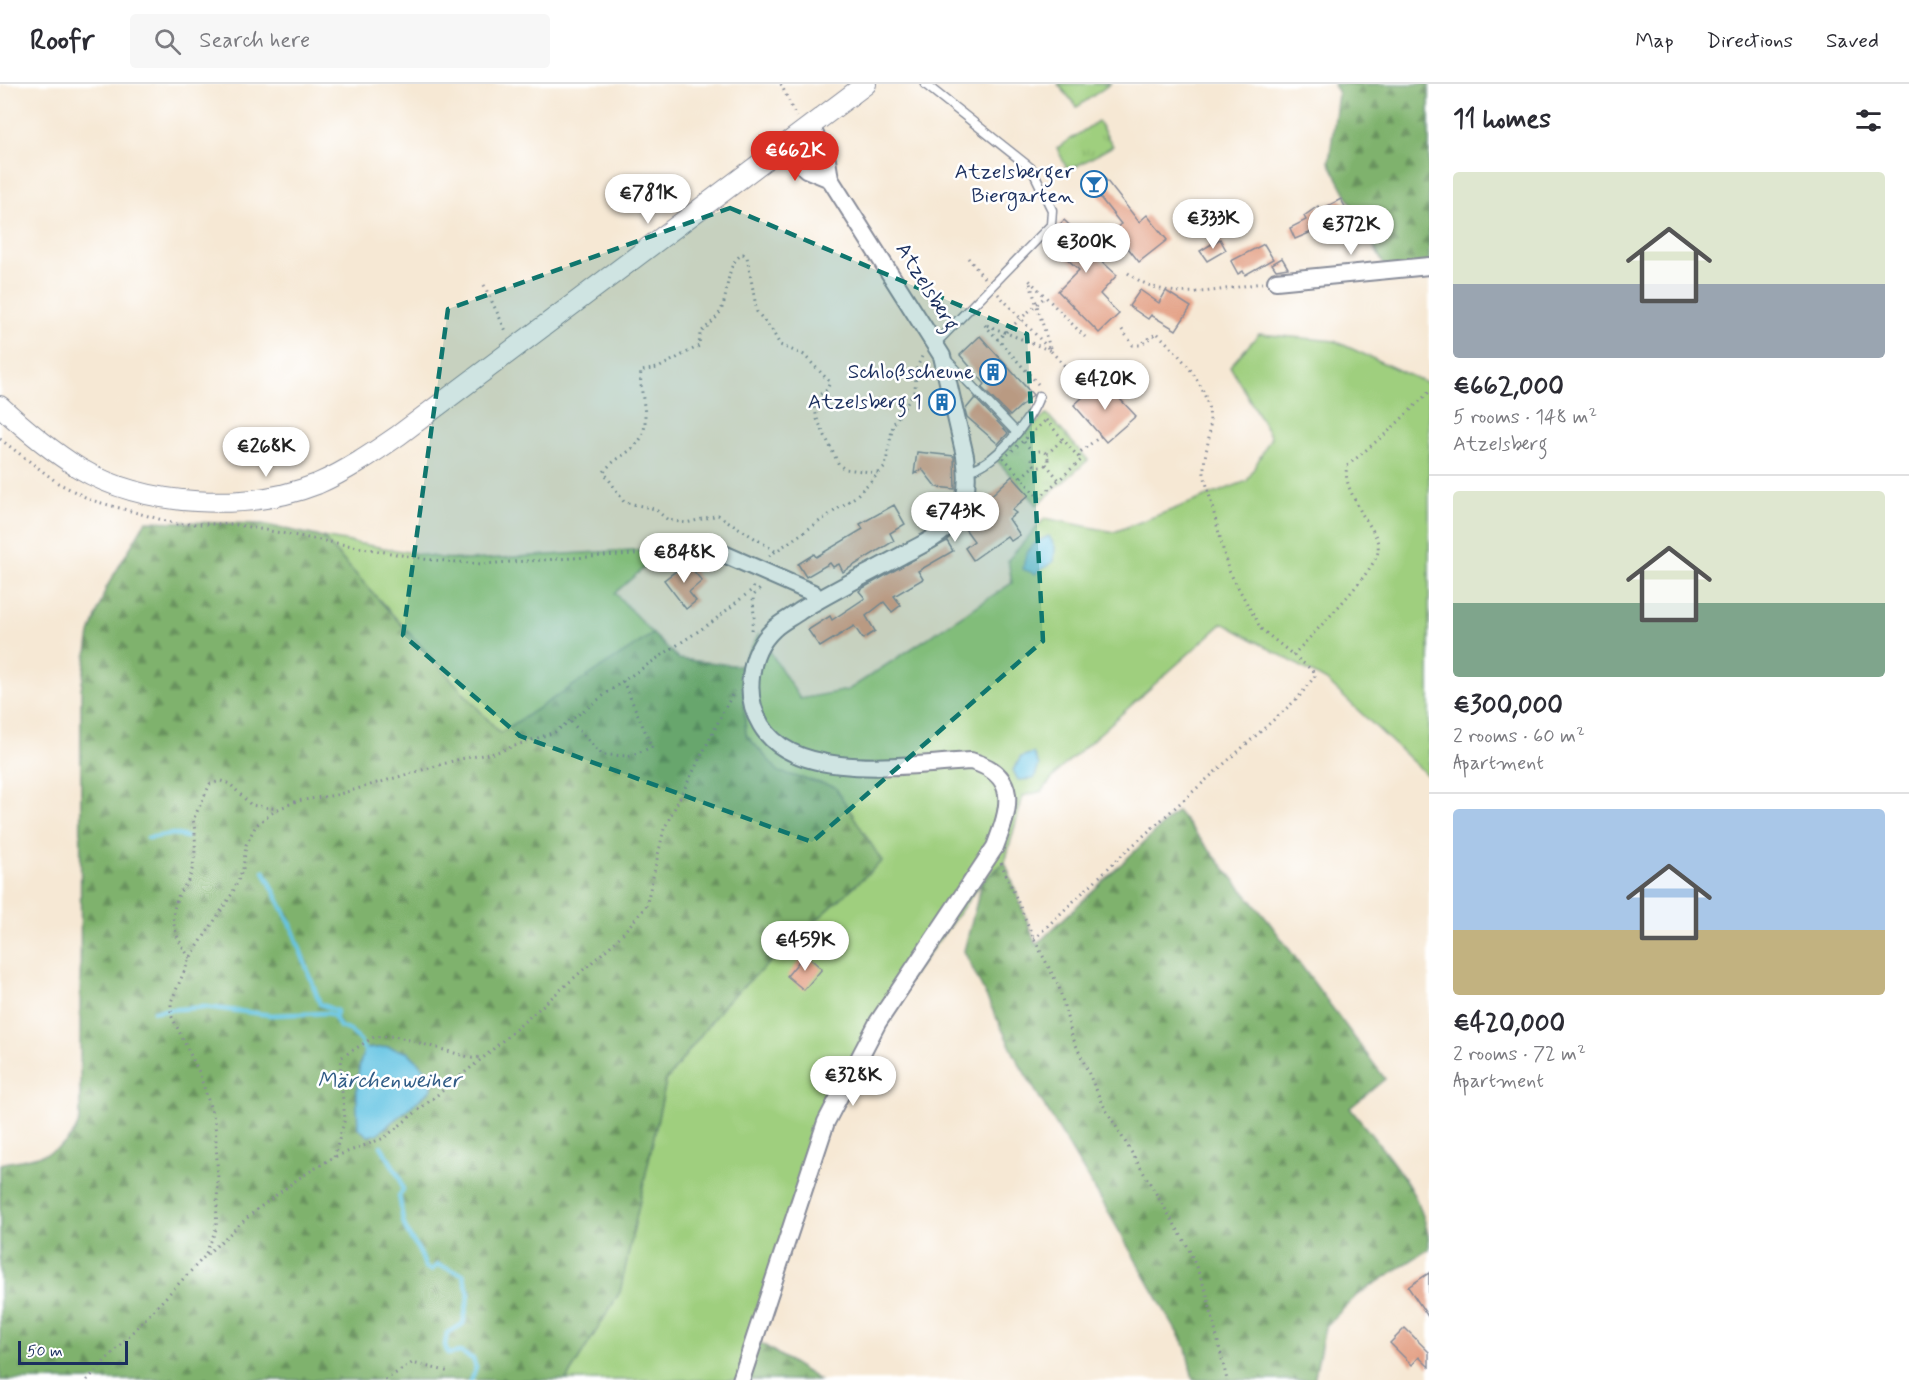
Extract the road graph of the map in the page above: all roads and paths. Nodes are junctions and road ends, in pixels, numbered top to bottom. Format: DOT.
graph roads {
  1 [pos="781,84"];
  2 [pos="866,84"];
  3 [pos="925,84"];
  4 [pos="807,129"];
  5 [pos="786,145"];
  6 [pos="830,179"];
  7 [pos="968,258"];
  8 [pos="1429,266"];
  9 [pos="1128,273"];
  10 [pos="1275,281"];
  11 [pos="484,285"];
  12 [pos="992,288"];
  13 [pos="1046,296"];
  14 [pos="1036,305"];
  15 [pos="1021,318"];
  16 [pos="1120,327"];
  17 [pos="1005,332"];
  18 [pos="1085,337"];
  19 [pos="997,340"];
  20 [pos="514,348"];
  21 [pos="939,350"];
  22 [pos="1051,351"];
  23 [pos="1038,384"];
  24 [pos="1089,392"];
  25 [pos="1429,392"];
  26 [pos="1039,396"];
  27 [pos="0,406"];
  28 [pos="1020,436"];
  29 [pos="1101,436"];
  30 [pos="0,439"];
  31 [pos="1063,439"];
  32 [pos="1035,454"];
  33 [pos="1046,455"];
  34 [pos="1079,457"];
  35 [pos="1046,464"];
  36 [pos="1035,465"];
  37 [pos="967,470"];
  38 [pos="879,473"];
  39 [pos="1021,477"];
  40 [pos="1059,480"];
  41 [pos="678,548"];
  42 [pos="775,551"];
  43 [pos="765,574"];
  44 [pos="818,600"];
  45 [pos="751,632"];
  46 [pos="1292,656"];
  47 [pos="623,681"];
  48 [pos="735,687"];
  49 [pos="571,722"];
  50 [pos="278,809"];
  51 [pos="995,848"];
  52 [pos="1034,939"];
  53 [pos="190,958"];
  54 [pos="484,1057"];
  55 [pos="334,1157"];
  56 [pos="206,1255"];
  57 [pos="450,1372"];
  58 [pos="87,1380"];
  59 [pos="385,1380"];
  60 [pos="741,1380"];
  61 [pos="1227,1380"];
  1 -- 4 [label="path"];
  2 -- 4 [label="street"];
  3 -- 12 [label="lane"];
  4 -- 5 [label="street"];
  4 -- 6 [label="street, Atzelsberg"];
  5 -- 6 [label="street"];
  5 -- 20 [label="street"];
  6 -- 21 [label="street, Atzelsberg"];
  7 -- 12 [label="path"];
  8 -- 10 [label="street"];
  9 -- 10 [label="path"];
  11 -- 20 [label="path"];
  12 -- 15 [label="path"];
  12 -- 21 [label="lane"];
  13 -- 14 [label="path"];
  13 -- 14 [label="path"];
  13 -- 18 [label="path"];
  14 -- 15 [label="path"];
  14 -- 22 [label="path"];
  15 -- 17 [label="path"];
  15 -- 22 [label="path"];
  16 -- 46 [label="path"];
  17 -- 19 [label="path"];
  17 -- 19 [label="path"];
  17 -- 22 [label="path"];
  19 -- 23 [label="path"];
  20 -- 27 [label="street"];
  21 -- 28 [label="lane"];
  21 -- 37 [label="street, Atzelsberg"];
  21 -- 38 [label="path"];
  22 -- 24 [label="path"];
  25 -- 46 [label="path"];
  26 -- 28 [label="lane"];
  28 -- 31 [label="path"];
  28 -- 32 [label="path"];
  28 -- 37 [label="lane"];
  28 -- 39 [label="path"];
  29 -- 34 [label="path"];
  30 -- 41 [label="path"];
  31 -- 33 [label="path"];
  31 -- 34 [label="path"];
  32 -- 33 [label="path"];
  32 -- 36 [label="path"];
  33 -- 35 [label="path"];
  34 -- 40 [label="path"];
  35 -- 36 [label="path"];
  35 -- 40 [label="path"];
  36 -- 39 [label="path"];
  37 -- 44 [label="street, Atzelsberg"];
  38 -- 42 [label="path"];
  38 -- 42 [label="path"];
  39 -- 40 [label="path"];
  41 -- 43 [label="street"];
  42 -- 43 [label="path"];
  43 -- 44 [label="street"];
  43 -- 45 [label="path"];
  43 -- 47 [label="path"];
  44 -- 51 [label="street, Atzelsberg"];
  46 -- 52 [label="path"];
  47 -- 49 [label="path"];
  47 -- 49 [label="path"];
  48 -- 54 [label="path"];
  49 -- 50 [label="path"];
  50 -- 53 [label="path"];
  50 -- 53 [label="path"];
  51 -- 52 [label="path"];
  51 -- 60 [label="street"];
  52 -- 61 [label="path"];
  53 -- 56 [label="path"];
  54 -- 55 [label="path"];
  54 -- 55 [label="path"];
  55 -- 56 [label="path"];
  56 -- 58 [label="path"];
  57 -- 59 [label="path"];
}
